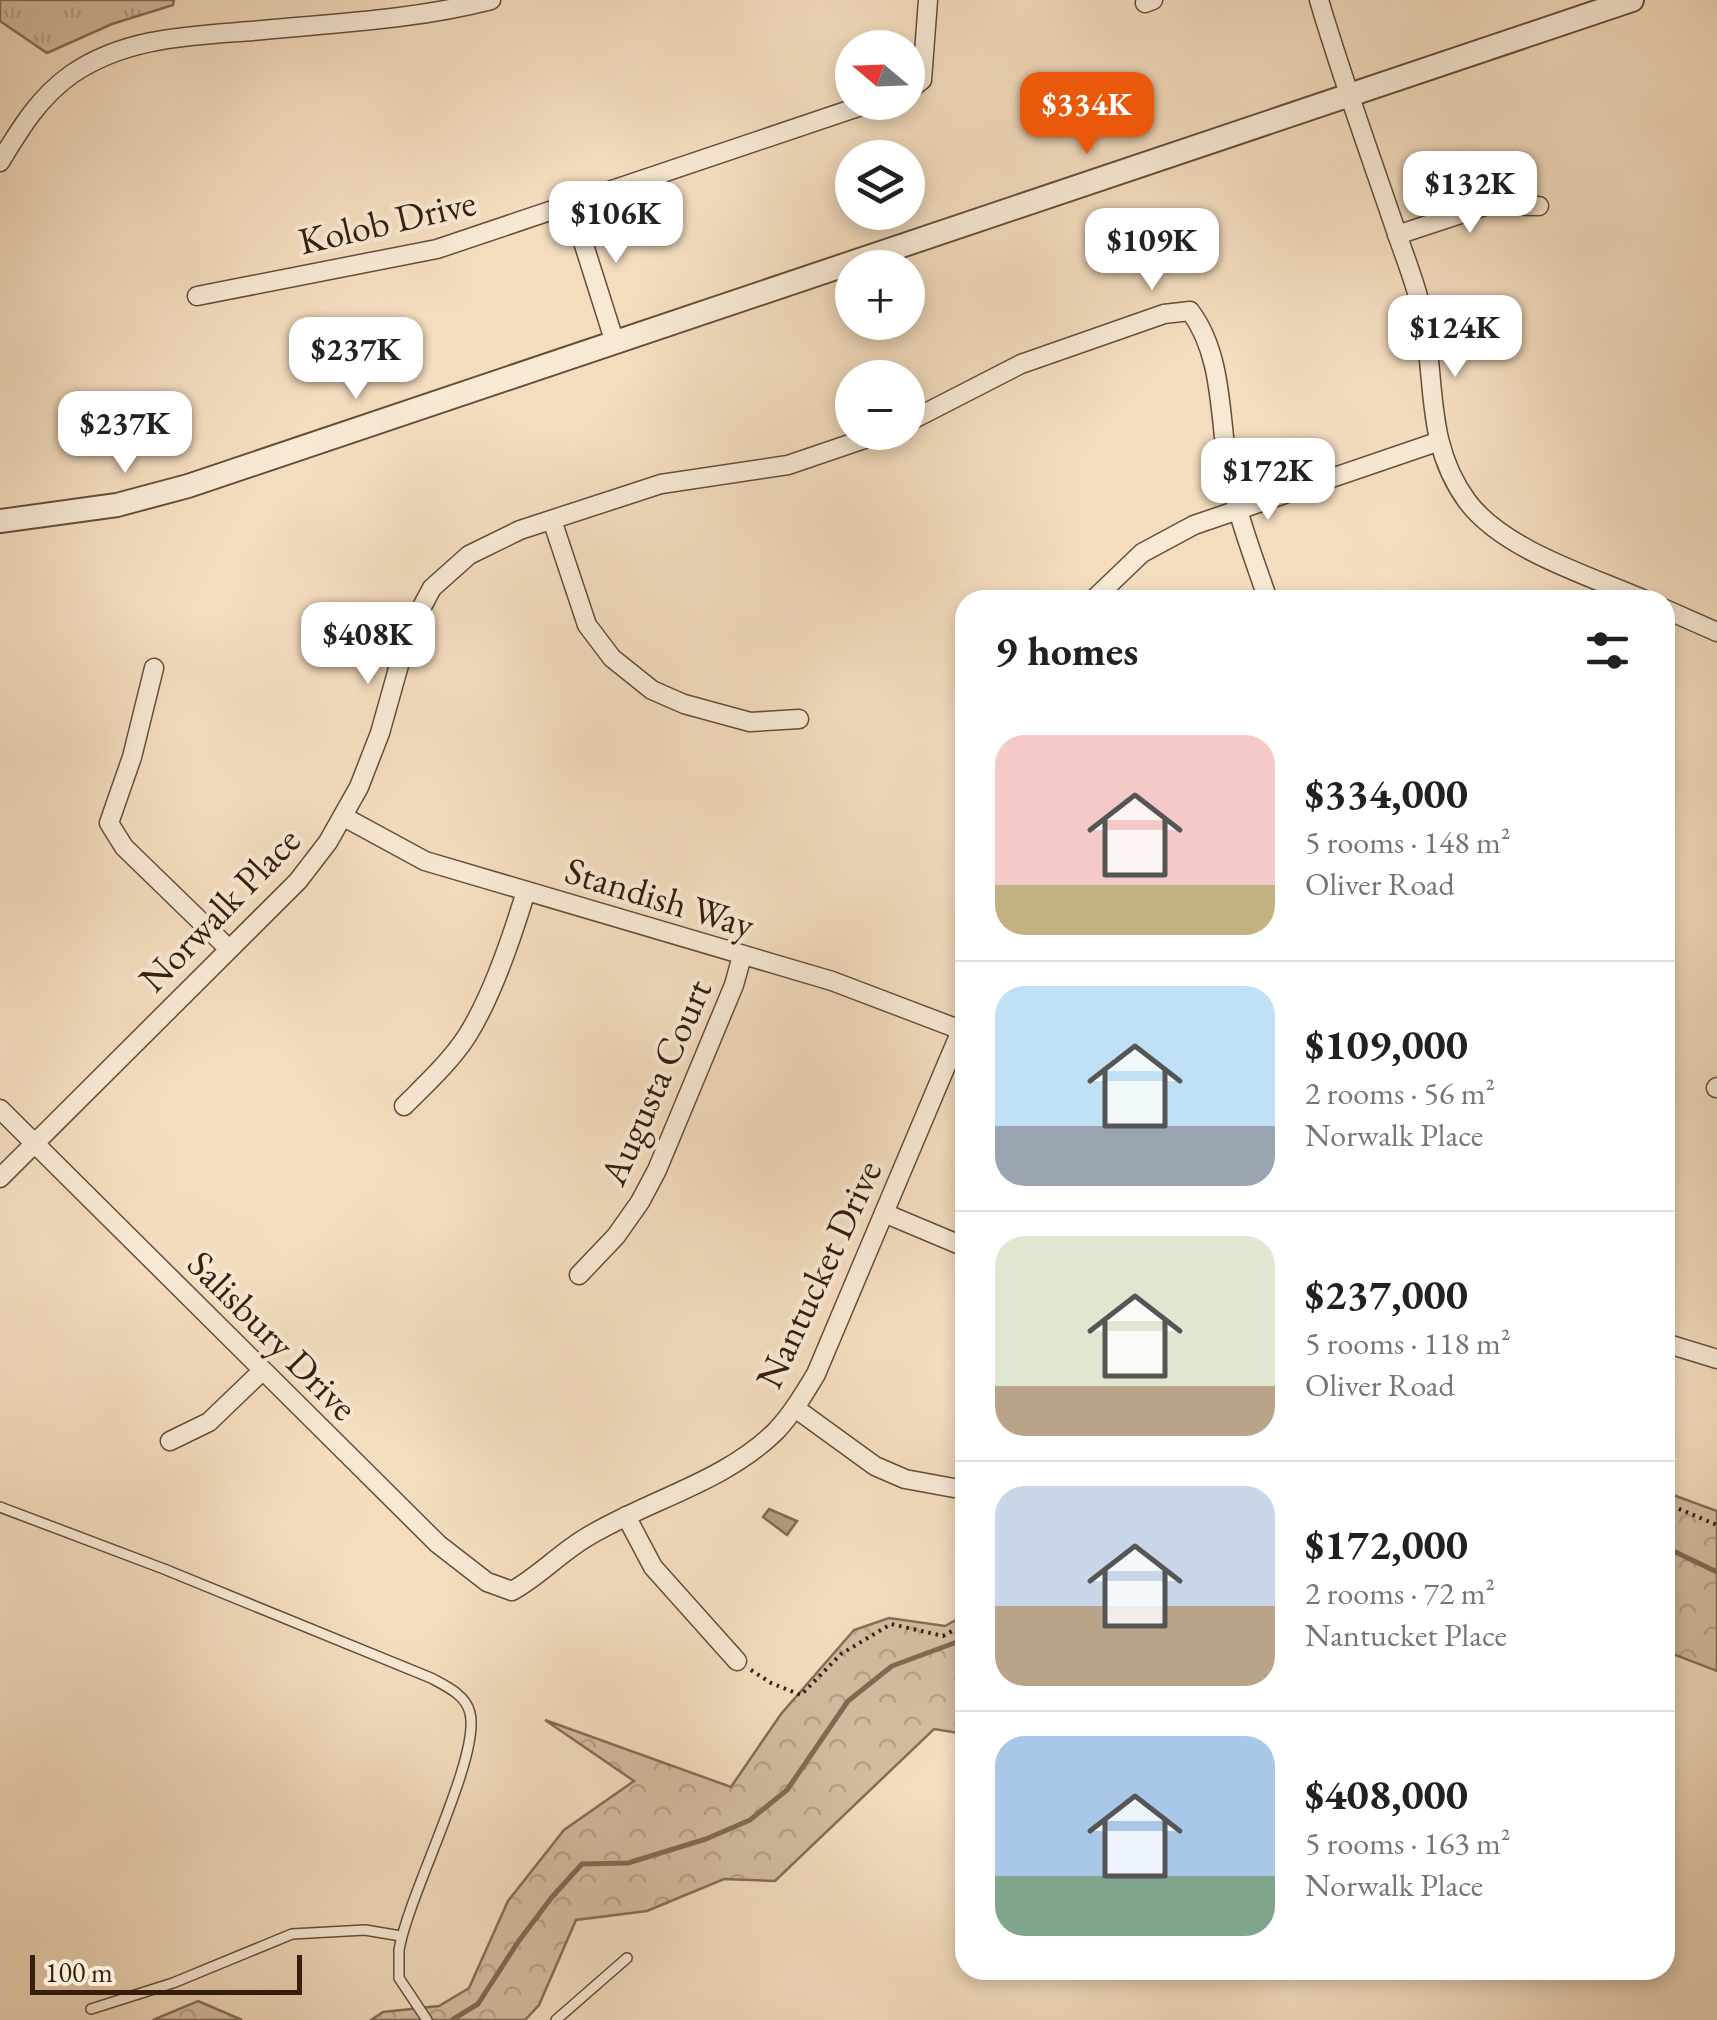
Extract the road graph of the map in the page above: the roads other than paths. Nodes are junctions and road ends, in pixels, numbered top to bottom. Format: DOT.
graph roads {
  1 [pos="491,0"];
  2 [pos="928,0"];
  3 [pos="1319,0"];
  4 [pos="1632,0"];
  5 [pos="925,40"];
  6 [pos="1350,96"];
  7 [pos="835,115"];
  8 [pos="0,162"];
  9 [pos="571,204"];
  10 [pos="1539,206"];
  11 [pos="1397,235"];
  12 [pos="197,296"];
  13 [pos="614,343"];
  14 [pos="925,413"];
  15 [pos="1437,442"];
  16 [pos="835,449"];
  17 [pos="1238,508"];
  18 [pos="552,520"];
  19 [pos="0,522"];
  20 [pos="1103,590"];
  21 [pos="1265,590"];
  22 [pos="1622,590"];
  23 [pos="1675,613"];
  24 [pos="1717,632"];
  25 [pos="154,668"];
  26 [pos="798,719"];
  27 [pos="344,817"];
  28 [pos="526,890"];
  29 [pos="228,948"];
  30 [pos="742,956"];
  31 [pos="955,1023"];
  32 [pos="955,1045"];
  33 [pos="404,1106"];
  34 [pos="0,1109"];
  35 [pos="34,1142"];
  36 [pos="0,1178"];
  37 [pos="884,1213"];
  38 [pos="955,1242"];
  39 [pos="579,1275"];
  40 [pos="1675,1345"];
  41 [pos="1717,1359"];
  42 [pos="262,1371"];
  43 [pos="795,1408"];
  44 [pos="170,1441"];
  45 [pos="954,1488"];
  46 [pos="0,1507"];
  47 [pos="626,1516"];
  48 [pos="512,1591"];
  49 [pos="737,1662"];
  50 [pos="401,1936"];
  51 [pos="627,1958"];
  52 [pos="91,2009"];
  53 [pos="425,2017"];
  54 [pos="556,2020"];
  1 -- 8 [label="street"];
  2 -- 5 [label="street"];
  3 -- 6 [label="street"];
  4 -- 6 [label="street"];
  6 -- 11 [label="street"];
  6 -- 13 [label="street"];
  7 -- 9 [label="street, Kolob Drive"];
  9 -- 12 [label="street, Kolob Drive"];
  9 -- 13 [label="street"];
  10 -- 11 [label="street"];
  11 -- 15 [label="street"];
  13 -- 19 [label="street"];
  14 -- 17 [label="street"];
  15 -- 17 [label="street"];
  15 -- 22 [label="street"];
  16 -- 18 [label="street, Norwalk Place"];
  17 -- 20 [label="street"];
  17 -- 21 [label="street"];
  18 -- 26 [label="street"];
  18 -- 27 [label="street, Norwalk Place"];
  23 -- 24 [label="street"];
  25 -- 29 [label="street"];
  27 -- 28 [label="street, Standish Way"];
  27 -- 29 [label="street, Norwalk Place"];
  28 -- 30 [label="street, Standish Way"];
  28 -- 33 [label="street"];
  29 -- 35 [label="street, Norwalk Place"];
  30 -- 31 [label="street, Standish Way"];
  30 -- 39 [label="street, Augusta Court"];
  32 -- 37 [label="street, Nantucket Drive"];
  34 -- 35 [label="street, Salisbury Drive"];
  35 -- 36 [label="street, Norwalk Place"];
  35 -- 42 [label="street, Salisbury Drive"];
  37 -- 38 [label="street"];
  37 -- 43 [label="street, Nantucket Drive"];
  40 -- 41 [label="street"];
  42 -- 44 [label="street"];
  42 -- 48 [label="street, Salisbury Drive"];
  43 -- 45 [label="street"];
  43 -- 47 [label="street, Nantucket Drive"];
  46 -- 50 [label="lane"];
  47 -- 48 [label="street, Nantucket Drive"];
  47 -- 49 [label="street"];
  50 -- 52 [label="lane"];
  50 -- 53 [label="lane"];
  51 -- 54 [label="lane"];
}
